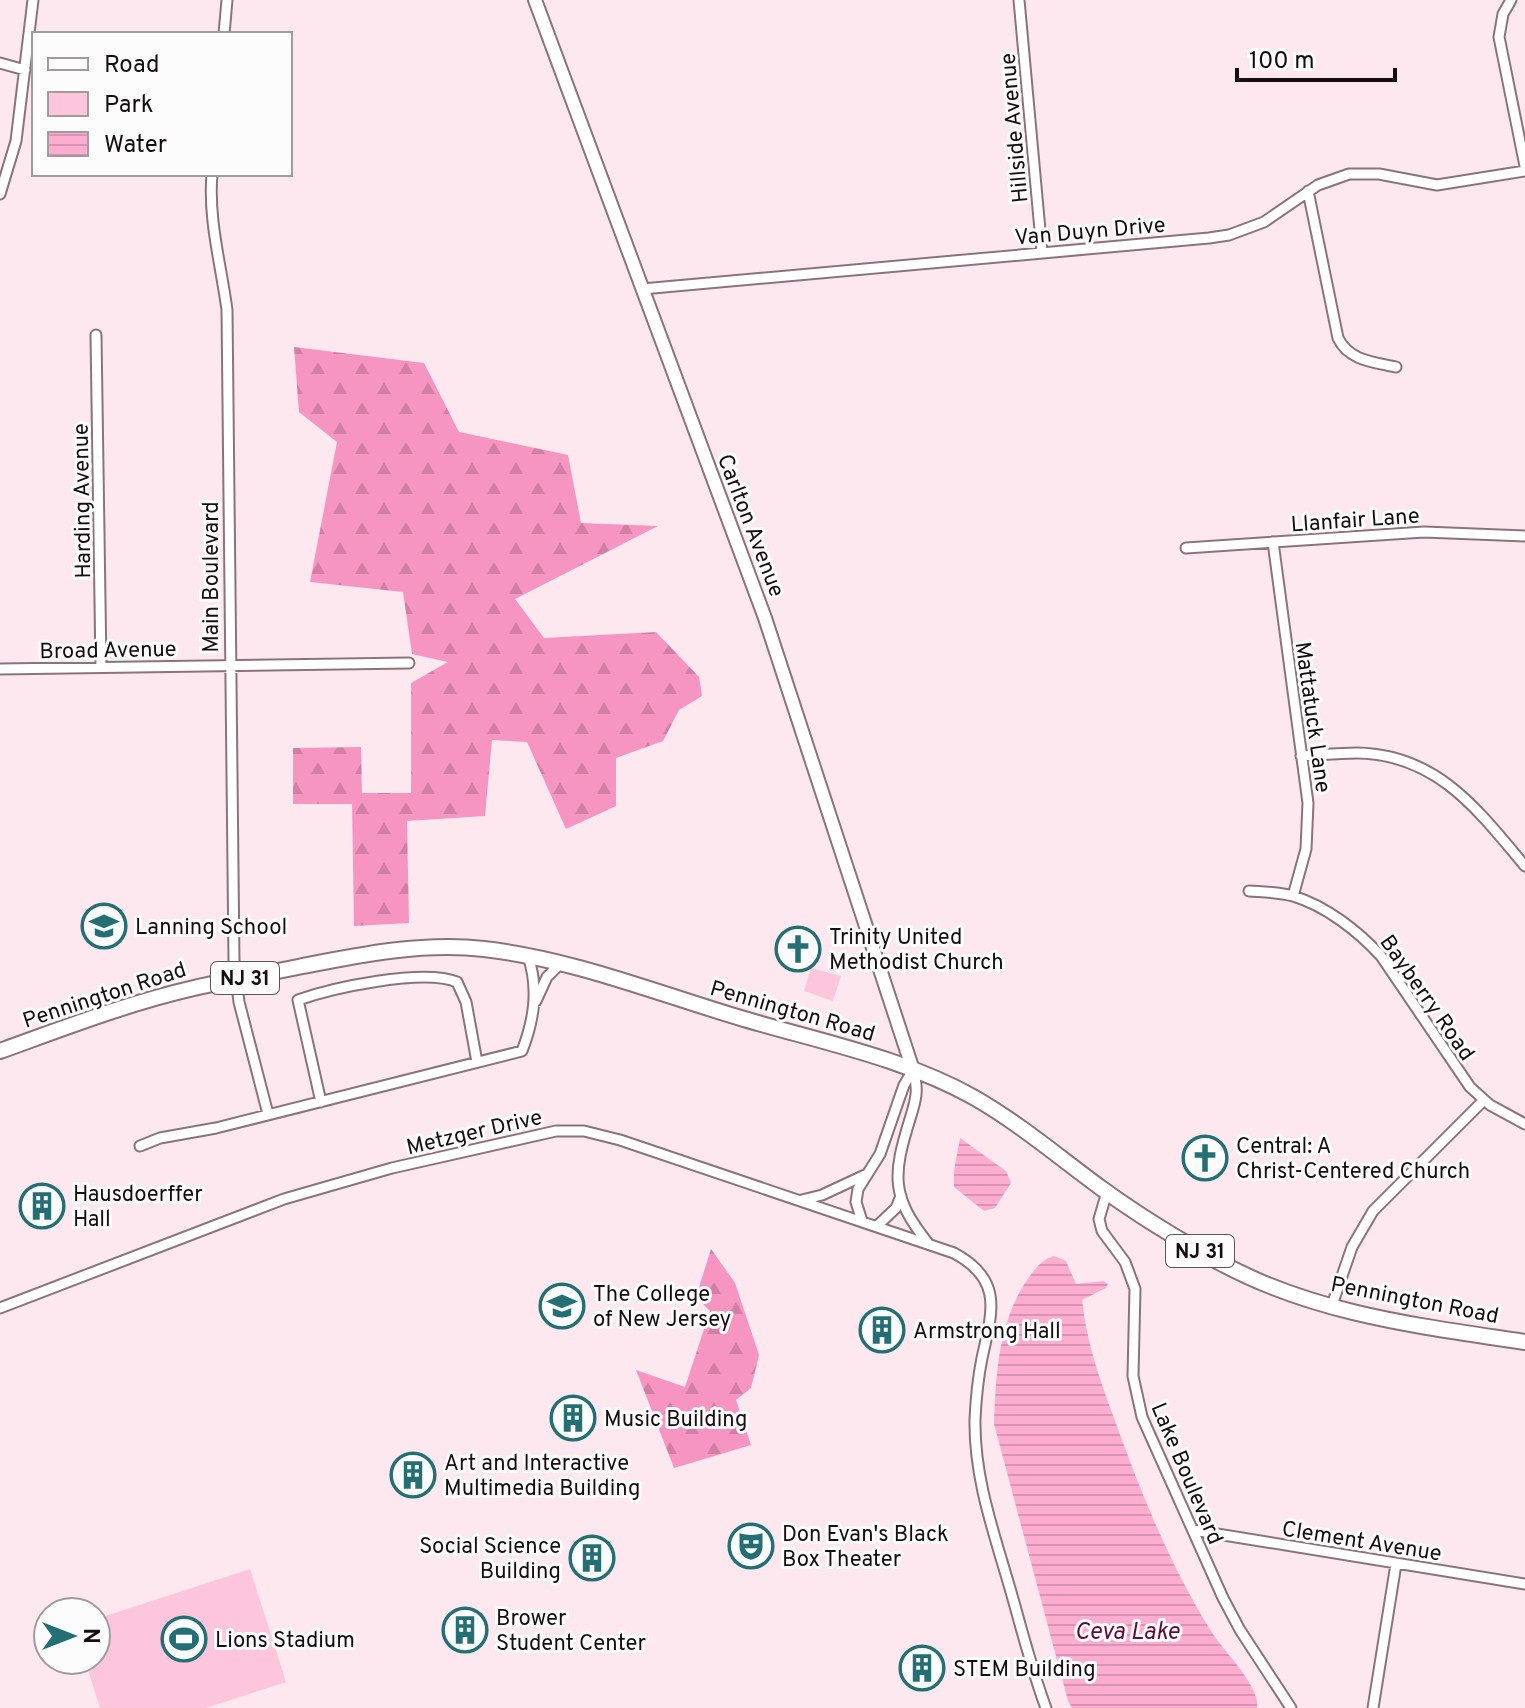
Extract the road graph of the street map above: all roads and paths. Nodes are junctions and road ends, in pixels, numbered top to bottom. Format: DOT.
graph roads {
  1 [pos="33,0"];
  2 [pos="227,0"];
  3 [pos="535,0"];
  4 [pos="1019,0"];
  5 [pos="1511,0"];
  6 [pos="224,32"];
  7 [pos="0,63"];
  8 [pos="25,70"];
  9 [pos="1525,168"];
  10 [pos="212,176"];
  11 [pos="1308,191"];
  12 [pos="0,194"];
  13 [pos="1042,252"];
  14 [pos="642,289"];
  15 [pos="96,335"];
  16 [pos="1396,367"];
  17 [pos="1525,536"];
  18 [pos="1273,542"];
  19 [pos="1186,548"];
  20 [pos="409,663"];
  21 [pos="229,666"];
  22 [pos="101,667"];
  23 [pos="0,669"];
  24 [pos="1301,756"];
  25 [pos="1525,866"];
  26 [pos="1249,891"];
  27 [pos="1293,896"];
  28 [pos="528,956"];
  29 [pos="560,964"];
  30 [pos="235,981"];
  31 [pos="535,1004"];
  32 [pos="0,1051"];
  33 [pos="477,1062"];
  34 [pos="913,1070"];
  35 [pos="1484,1100"];
  36 [pos="321,1102"];
  37 [pos="268,1114"];
  38 [pos="1525,1124"];
  39 [pos="140,1146"];
  40 [pos="865,1175"];
  41 [pos="1107,1192"];
  42 [pos="901,1196"];
  43 [pos="801,1200"];
  44 [pos="862,1221"];
  45 [pos="877,1226"];
  46 [pos="928,1243"];
  47 [pos="0,1308"];
  48 [pos="1331,1308"];
  49 [pos="1525,1342"];
  50 [pos="1193,1530"];
  51 [pos="1396,1564"];
  52 [pos="1525,1584"];
  53 [pos="1046,1708"];
  54 [pos="1291,1708"];
  55 [pos="1373,1708"];
  1 -- 8 [label="street"];
  2 -- 6 [label="street"];
  3 -- 14 [label="street, Carlton Avenue"];
  4 -- 13 [label="street, Hillside Avenue"];
  5 -- 9 [label="street"];
  7 -- 8 [label="street"];
  8 -- 12 [label="street"];
  9 -- 11 [label="street, Van Duyn Drive"];
  10 -- 21 [label="street, Main Boulevard"];
  11 -- 13 [label="street, Van Duyn Drive"];
  11 -- 16 [label="street"];
  13 -- 14 [label="street, Van Duyn Drive"];
  14 -- 34 [label="street, Carlton Avenue"];
  15 -- 22 [label="street, Harding Avenue"];
  17 -- 18 [label="street, Llanfair Lane"];
  18 -- 19 [label="street, Llanfair Lane"];
  18 -- 24 [label="street, Mattatuck Lane"];
  20 -- 21 [label="street, Broad Avenue"];
  21 -- 22 [label="street, Broad Avenue"];
  21 -- 30 [label="street, Main Boulevard"];
  22 -- 23 [label="street, Broad Avenue"];
  24 -- 25 [label="street"];
  24 -- 27 [label="street, Mattatuck Lane"];
  26 -- 27 [label="street, Bayberry Road"];
  27 -- 35 [label="street, Bayberry Road"];
  28 -- 29 [label="main road, Pennington Road / NJ 31"];
  28 -- 30 [label="main road, Pennington Road / NJ 31"];
  28 -- 31 [label="street"];
  29 -- 31 [label="street"];
  29 -- 34 [label="main road, Pennington Road / NJ 31"];
  30 -- 32 [label="main road, Pennington Road / NJ 31"];
  30 -- 37 [label="street, Main Boulevard"];
  31 -- 33 [label="street"];
  33 -- 36 [label="street"];
  33 -- 36 [label="street"];
  34 -- 40 [label="street"];
  34 -- 41 [label="main road, Pennington Road / NJ 31"];
  34 -- 42 [label="street"];
  35 -- 38 [label="street, Bayberry Road"];
  35 -- 48 [label="street"];
  36 -- 37 [label="street"];
  37 -- 39 [label="street"];
  40 -- 43 [label="street"];
  40 -- 44 [label="street"];
  41 -- 48 [label="main road, Pennington Road / NJ 31"];
  41 -- 50 [label="street, Lake Boulevard"];
  42 -- 45 [label="street"];
  42 -- 46 [label="street"];
  43 -- 44 [label="street, Metzger Drive"];
  43 -- 47 [label="street, Metzger Drive"];
  44 -- 45 [label="street, Metzger Drive"];
  45 -- 46 [label="street, Metzger Drive"];
  46 -- 53 [label="street, Metzger Drive"];
  48 -- 49 [label="main road, Pennington Road / NJ 31"];
  50 -- 51 [label="street, Clement Avenue"];
  50 -- 54 [label="street, Lake Boulevard"];
  51 -- 52 [label="street, Clement Avenue"];
  51 -- 55 [label="street"];
}
